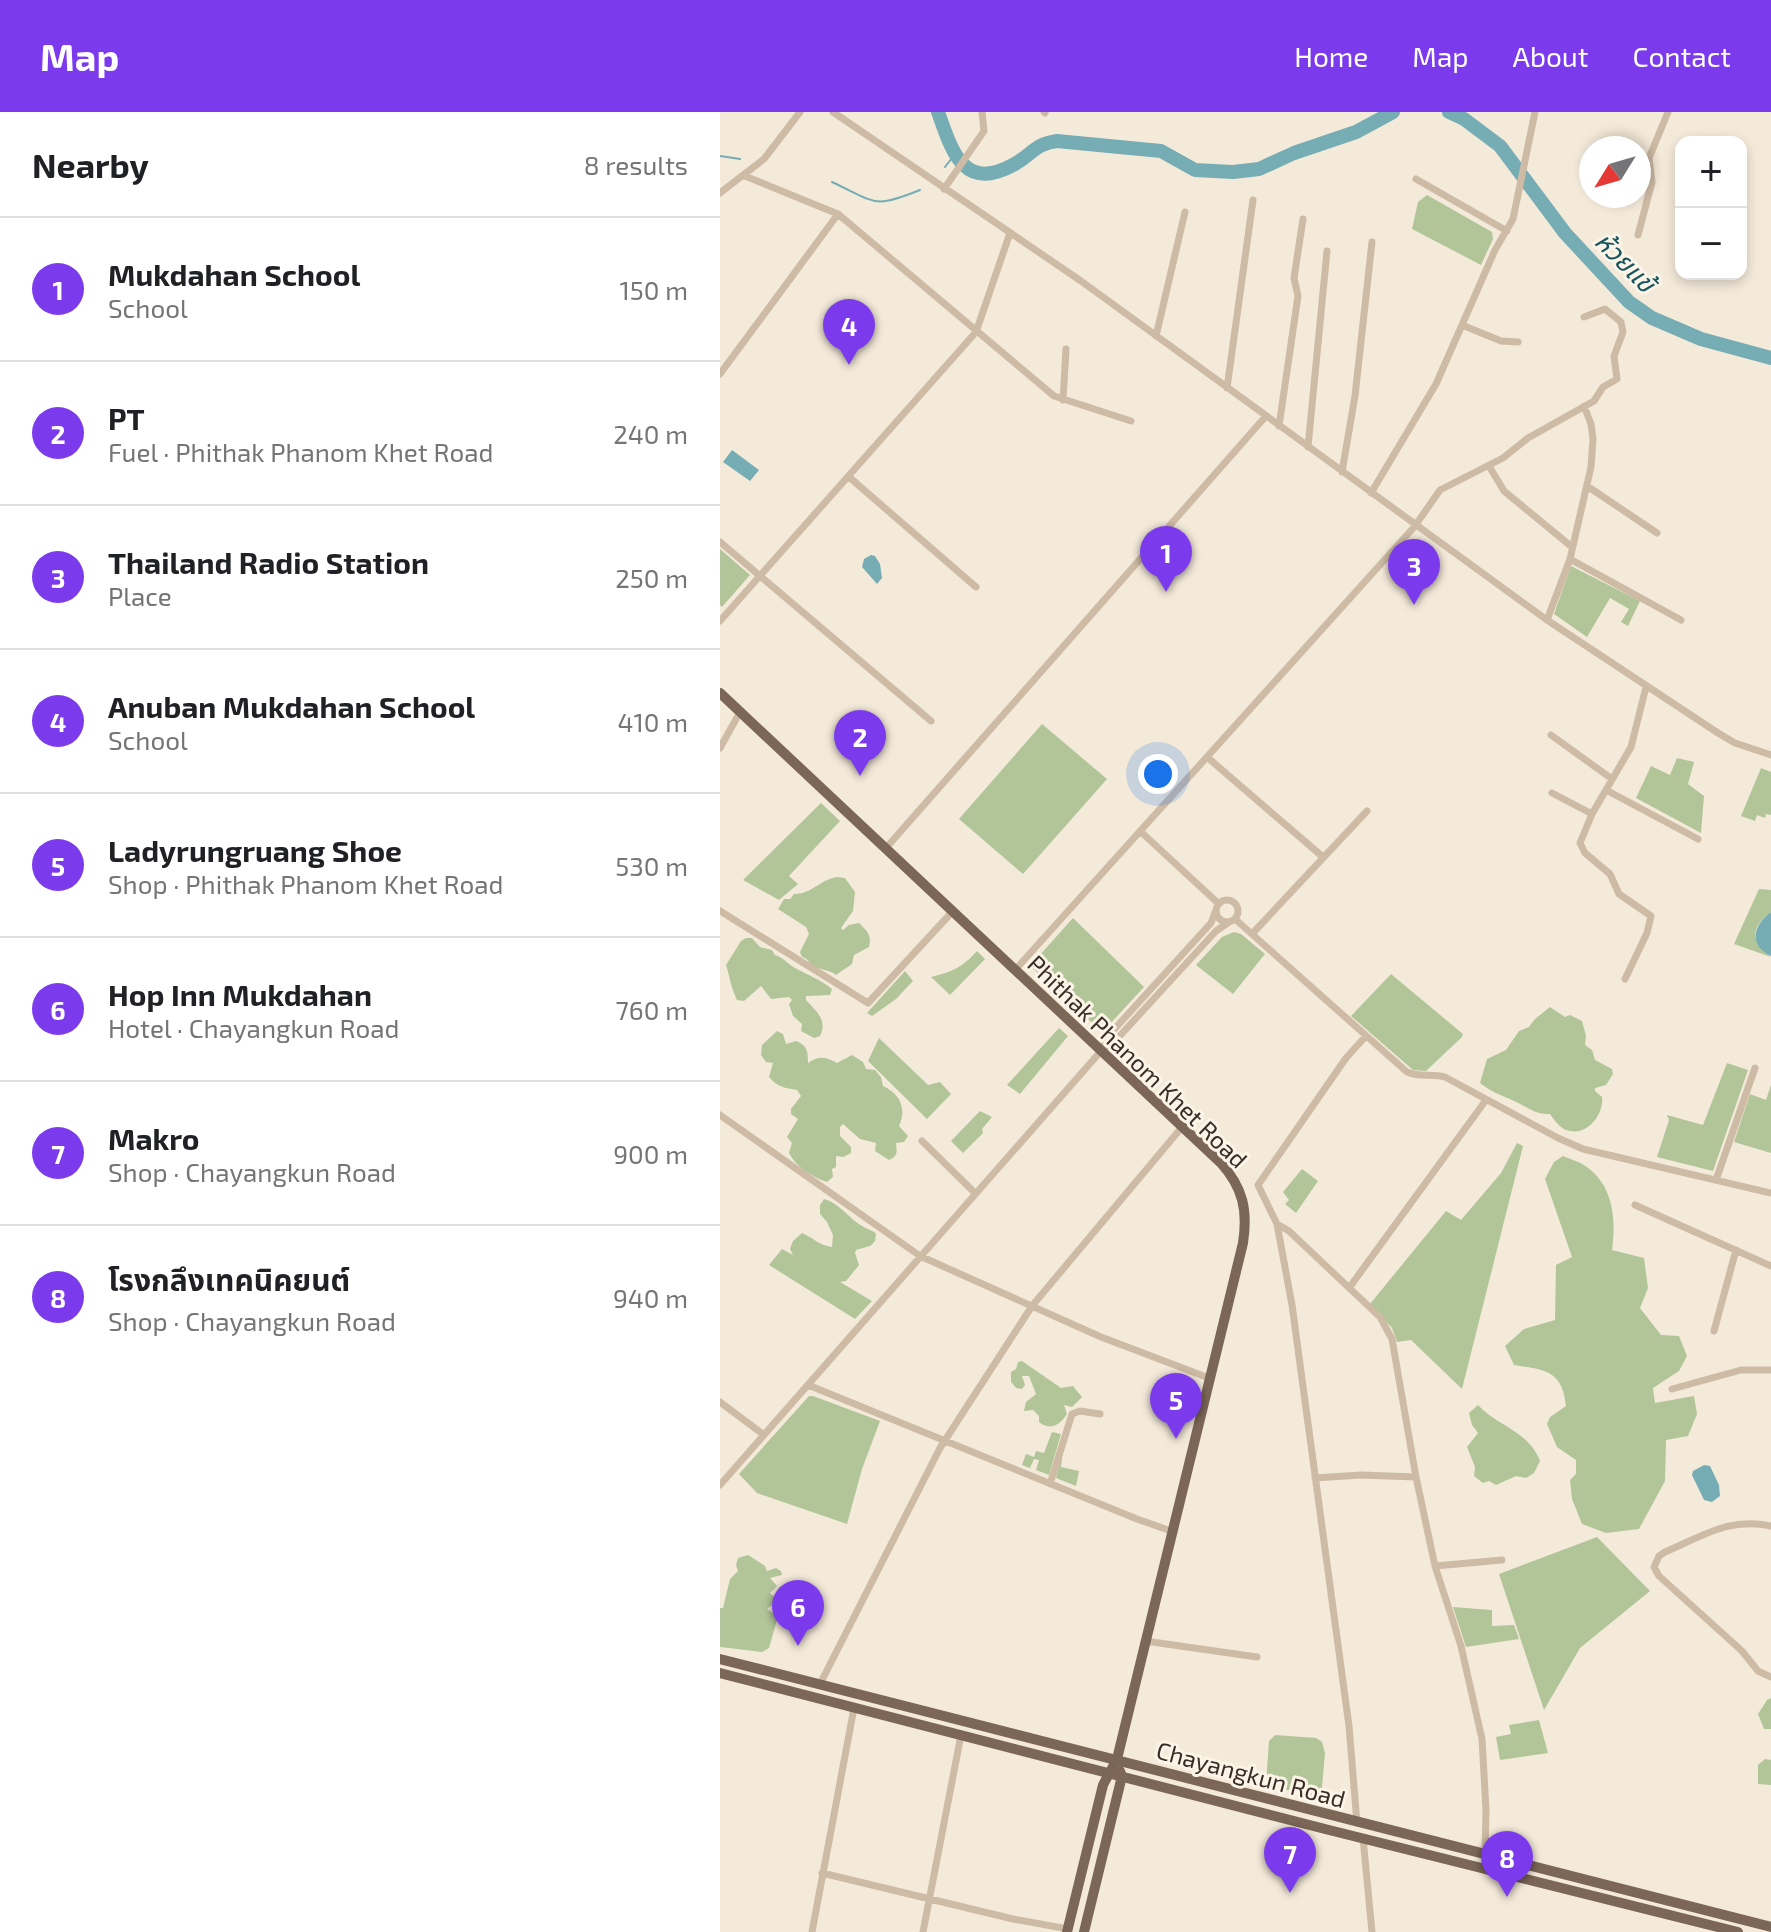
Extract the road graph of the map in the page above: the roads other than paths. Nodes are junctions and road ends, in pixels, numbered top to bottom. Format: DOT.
graph roads {
  1 [pos="800,112"];
  2 [pos="833,112"];
  3 [pos="982,112"];
  4 [pos="1535,112"];
  5 [pos="1668,112"];
  6 [pos="745,176"];
  7 [pos="1416,179"];
  8 [pos="944,189"];
  9 [pos="720,193"];
  10 [pos="1253,200"];
  11 [pos="1185,212"];
  12 [pos="838,214"];
  13 [pos="1303,219"];
  14 [pos="1507,231"];
  15 [pos="1010,233"];
  16 [pos="1638,235"];
  17 [pos="1372,242"];
  18 [pos="1327,251"];
  19 [pos="1584,317"];
  20 [pos="1462,325"];
  21 [pos="976,332"];
  22 [pos="1156,336"];
  23 [pos="1518,342"];
  24 [pos="1066,349"];
  25 [pos="720,374"];
  26 [pos="1227,388"];
  27 [pos="1063,400"];
  28 [pos="1584,406"];
  29 [pos="1266,416"];
  30 [pos="1131,421"];
  31 [pos="1279,426"];
  32 [pos="1308,447"];
  33 [pos="1489,466"];
  34 [pos="1342,472"];
  35 [pos="849,477"];
  36 [pos="1587,486"];
  37 [pos="1371,493"];
  38 [pos="1415,526"];
  39 [pos="1657,533"];
  40 [pos="720,542"];
  41 [pos="1572,547"];
  42 [pos="1570,559"];
  43 [pos="761,577"];
  44 [pos="976,587"];
  45 [pos="1547,620"];
  46 [pos="1681,620"];
  47 [pos="720,621"];
  48 [pos="1646,687"];
  49 [pos="720,693"];
  50 [pos="740,712"];
  51 [pos="931,721"];
  52 [pos="1551,735"];
  53 [pos="720,748"];
  54 [pos="1771,755"];
  55 [pos="1207,757"];
  56 [pos="1612,779"];
  57 [pos="1606,790"];
  58 [pos="1552,793"];
  59 [pos="1367,811"];
  60 [pos="1592,814"];
  61 [pos="1140,831"];
  62 [pos="1698,839"];
  63 [pos="886,848"];
  64 [pos="1323,857"];
  65 [pos="1218,907"];
  66 [pos="720,911"];
  67 [pos="953,911"];
  68 [pos="1232,920"];
  69 [pos="1252,934"];
  70 [pos="1015,970"];
  71 [pos="1625,979"];
  72 [pos="1366,1036"];
  73 [pos="1101,1051"];
  74 [pos="1755,1068"];
  75 [pos="1486,1100"];
  76 [pos="720,1115"];
  77 [pos="1182,1127"];
  78 [pos="922,1141"];
  79 [pos="1716,1180"];
  80 [pos="975,1193"];
  81 [pos="1771,1193"];
  82 [pos="1635,1205"];
  83 [pos="1277,1224"];
  84 [pos="1736,1250"];
  85 [pos="920,1256"];
  86 [pos="1771,1266"];
  87 [pos="1349,1288"];
  88 [pos="1032,1306"];
  89 [pos="1714,1331"];
  90 [pos="1771,1370"];
  91 [pos="1209,1378"];
  92 [pos="808,1385"];
  93 [pos="1672,1389"];
  94 [pos="720,1402"];
  95 [pos="1100,1414"];
  96 [pos="764,1435"];
  97 [pos="945,1440"];
  98 [pos="1416,1477"];
  99 [pos="1315,1478"];
  100 [pos="1050,1484"];
  101 [pos="720,1485"];
  102 [pos="1771,1526"];
  103 [pos="1171,1531"];
  104 [pos="1502,1560"];
  105 [pos="1435,1566"];
  106 [pos="1145,1641"];
  107 [pos="1257,1657"];
  108 [pos="720,1659"];
  109 [pos="720,1673"];
  110 [pos="1771,1677"];
  111 [pos="820,1684"];
  112 [pos="854,1708"];
  113 [pos="961,1735"];
  114 [pos="1117,1759"];
  115 [pos="1108,1773"];
  116 [pos="1122,1776"];
  117 [pos="1357,1823"];
  118 [pos="1363,1838"];
  119 [pos="1485,1855"];
  120 [pos="822,1873"];
  121 [pos="1561,1873"];
  122 [pos="1558,1886"];
  123 [pos="931,1899"];
  124 [pos="1771,1927"];
  125 [pos="1068,1931"];
  126 [pos="812,1932"];
  127 [pos="923,1932"];
  128 [pos="1084,1932"];
  129 [pos="1372,1932"];
  130 [pos="1738,1932"];
  1 -- 6 [label="street"];
  2 -- 8 [label="street"];
  3 -- 8 [label="street"];
  4 -- 14 [label="street"];
  5 -- 16 [label="street"];
  6 -- 9 [label="street"];
  6 -- 12 [label="street"];
  7 -- 14 [label="street"];
  8 -- 15 [label="street"];
  10 -- 26 [label="street"];
  11 -- 22 [label="street"];
  12 -- 21 [label="street"];
  12 -- 25 [label="street"];
  13 -- 31 [label="street"];
  14 -- 20 [label="street"];
  15 -- 21 [label="street"];
  15 -- 22 [label="street"];
  17 -- 34 [label="street"];
  18 -- 32 [label="street"];
  19 -- 28 [label="street"];
  20 -- 23 [label="street"];
  20 -- 37 [label="street"];
  21 -- 27 [label="street"];
  21 -- 35 [label="street"];
  22 -- 26 [label="street"];
  24 -- 27 [label="street"];
  26 -- 29 [label="street"];
  27 -- 30 [label="street"];
  28 -- 33 [label="street"];
  28 -- 36 [label="street"];
  29 -- 31 [label="street"];
  29 -- 63 [label="street"];
  31 -- 32 [label="street"];
  32 -- 34 [label="street"];
  33 -- 38 [label="street"];
  33 -- 41 [label="street"];
  34 -- 37 [label="street"];
  35 -- 43 [label="street"];
  35 -- 44 [label="street"];
  36 -- 39 [label="street"];
  36 -- 41 [label="street"];
  37 -- 38 [label="street"];
  38 -- 45 [label="street"];
  38 -- 55 [label="street"];
  40 -- 43 [label="street"];
  41 -- 42 [label="street"];
  42 -- 45 [label="street"];
  42 -- 46 [label="street"];
  43 -- 47 [label="street"];
  43 -- 51 [label="street"];
  45 -- 48 [label="street"];
  48 -- 54 [label="street"];
  48 -- 56 [label="street"];
  49 -- 50 [label="main road, Phithak Phanom Khet Road"];
  50 -- 53 [label="street"];
  50 -- 63 [label="main road, Phithak Phanom Khet Road"];
  52 -- 56 [label="street"];
  55 -- 61 [label="street"];
  55 -- 64 [label="street"];
  56 -- 57 [label="street"];
  57 -- 60 [label="street"];
  57 -- 62 [label="street"];
  58 -- 60 [label="street"];
  59 -- 64 [label="street"];
  60 -- 71 [label="street"];
  61 -- 65 [label="street"];
  61 -- 70 [label="street"];
  63 -- 67 [label="main road, Phithak Phanom Khet Road"];
  64 -- 69 [label="street"];
  65 -- 68 [label="street"];
  65 -- 68 [label="street"];
  65 -- 73 [label="street"];
  66 -- 67 [label="street"];
  67 -- 70 [label="main road, Phithak Phanom Khet Road"];
  68 -- 69 [label="street"];
  68 -- 73 [label="street"];
  69 -- 72 [label="street"];
  70 -- 73 [label="main road, Phithak Phanom Khet Road"];
  72 -- 75 [label="street"];
  72 -- 83 [label="street"];
  73 -- 77 [label="main road, Phithak Phanom Khet Road"];
  73 -- 80 [label="street"];
  74 -- 79 [label="street"];
  75 -- 79 [label="street"];
  75 -- 87 [label="street"];
  76 -- 85 [label="street"];
  77 -- 88 [label="street"];
  77 -- 91 [label="main road, Phithak Phanom Khet Road"];
  78 -- 80 [label="street"];
  79 -- 81 [label="street"];
  80 -- 85 [label="street"];
  82 -- 84 [label="street"];
  83 -- 87 [label="street"];
  83 -- 99 [label="street"];
  84 -- 86 [label="street"];
  84 -- 89 [label="street"];
  85 -- 88 [label="street"];
  85 -- 92 [label="street"];
  87 -- 98 [label="street"];
  88 -- 91 [label="street"];
  88 -- 97 [label="street"];
  90 -- 93 [label="street"];
  91 -- 103 [label="main road, Phithak Phanom Khet Road"];
  92 -- 96 [label="street"];
  92 -- 97 [label="street"];
  94 -- 96 [label="street"];
  95 -- 100 [label="street"];
  96 -- 101 [label="street"];
  97 -- 100 [label="street"];
  97 -- 111 [label="street"];
  98 -- 99 [label="street"];
  98 -- 105 [label="street"];
  99 -- 117 [label="street"];
  100 -- 103 [label="street"];
  102 -- 110 [label="street"];
  103 -- 106 [label="main road, Phithak Phanom Khet Road"];
  104 -- 105 [label="street"];
  105 -- 119 [label="street"];
  106 -- 107 [label="street"];
  106 -- 114 [label="main road, Phithak Phanom Khet Road"];
  108 -- 111 [label="main road, Chayangkun Road"];
  109 -- 112 [label="main road, Chayangkun Road"];
  111 -- 114 [label="main road, Chayangkun Road"];
  112 -- 113 [label="main road, Chayangkun Road"];
  112 -- 120 [label="street"];
  113 -- 115 [label="main road, Chayangkun Road"];
  113 -- 123 [label="street"];
  114 -- 115 [label="main road"];
  114 -- 116 [label="main road"];
  114 -- 117 [label="main road, Chayangkun Road"];
  115 -- 116 [label="main road, Chayangkun Road"];
  115 -- 125 [label="main road"];
  116 -- 118 [label="main road, Chayangkun Road"];
  116 -- 128 [label="main road"];
  117 -- 119 [label="main road, Chayangkun Road"];
  118 -- 122 [label="main road, Chayangkun Road"];
  118 -- 129 [label="street"];
  119 -- 121 [label="main road, Chayangkun Road"];
  120 -- 123 [label="street"];
  120 -- 126 [label="street"];
  121 -- 122 [label="main road"];
  121 -- 124 [label="main road, Chayangkun Road"];
  122 -- 130 [label="main road, Chayangkun Road"];
  123 -- 125 [label="street"];
  123 -- 127 [label="street"];
}
